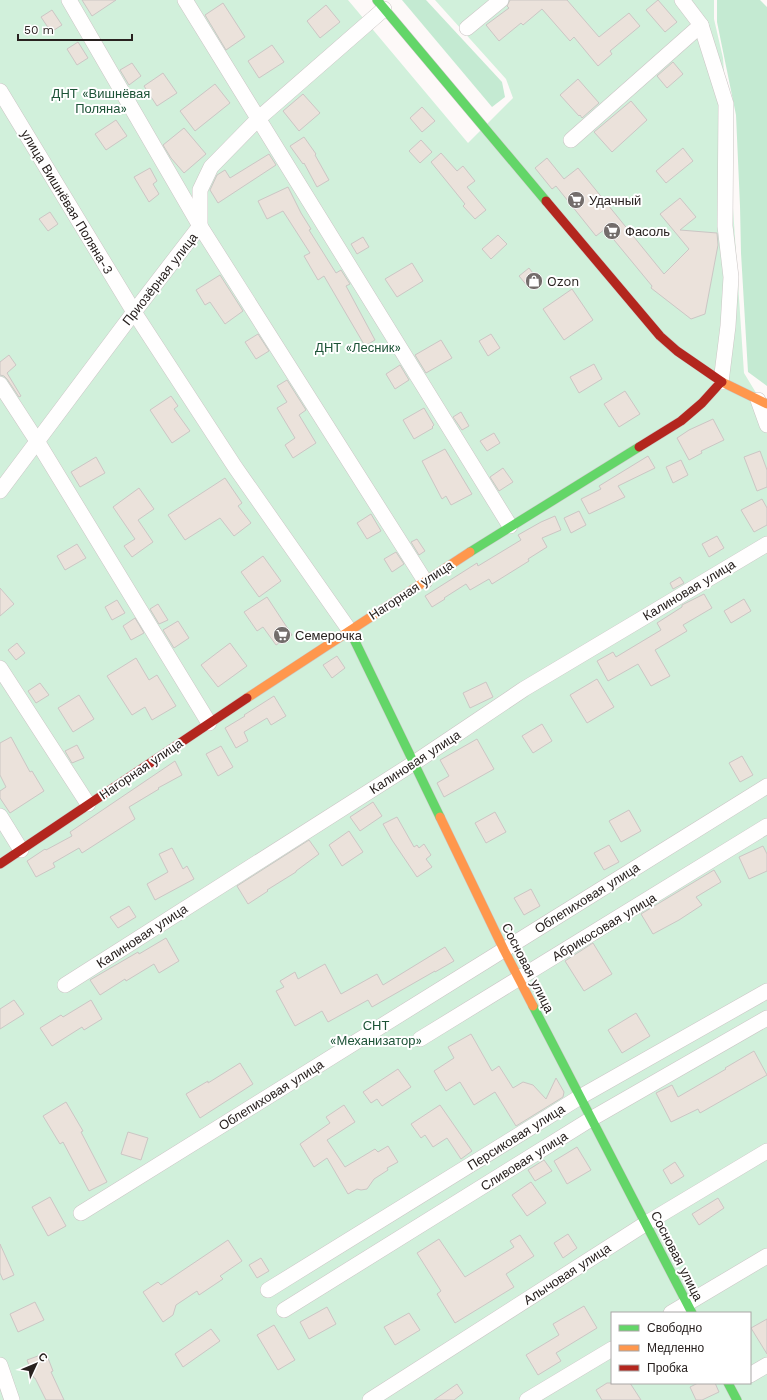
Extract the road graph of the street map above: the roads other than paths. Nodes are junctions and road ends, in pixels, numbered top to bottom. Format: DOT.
graph roads {
  1 [pos="70,0"];
  2 [pos="185,0"];
  3 [pos="501,0"];
  4 [pos="689,3"];
  5 [pos="380,4"];
  6 [pos="700,25"];
  7 [pos="467,28"];
  8 [pos="0,92"];
  9 [pos="258,119"];
  10 [pos="571,140"];
  11 [pos="200,226"];
  12 [pos="134,312"];
  13 [pos="721,382"];
  14 [pos="0,384"];
  15 [pos="762,402"];
  16 [pos="767,425"];
  17 [pos="37,441"];
  18 [pos="0,491"];
  19 [pos="510,526"];
  20 [pos="767,544"];
  21 [pos="425,581"];
  22 [pos="350,631"];
  23 [pos="0,668"];
  24 [pos="209,723"];
  25 [pos="414,763"];
  26 [pos="767,786"];
  27 [pos="88,804"];
  28 [pos="0,816"];
  29 [pos="767,826"];
  30 [pos="21,850"];
  31 [pos="0,864"];
  32 [pos="504,950"];
  33 [pos="519,979"];
  34 [pos="65,985"];
  35 [pos="767,991"];
  36 [pos="767,1018"];
  37 [pos="420,1039"];
  38 [pos="580,1097"];
  39 [pos="592,1119"];
  40 [pos="767,1151"];
  41 [pos="81,1214"];
  42 [pos="646,1224"];
  43 [pos="767,1256"];
  44 [pos="268,1290"];
  45 [pos="689,1308"];
  46 [pos="284,1310"];
  47 [pos="675,1312"];
  48 [pos="611,1350"];
  49 [pos="0,1365"];
  50 [pos="767,1365"];
  51 [pos="751,1374"];
  52 [pos="731,1384"];
  53 [pos="12,1400"];
  54 [pos="370,1400"];
  55 [pos="527,1400"];
  56 [pos="737,1400"];
  1 -- 11 [label="street"];
  2 -- 9 [label="street"];
  3 -- 7 [label="street"];
  4 -- 6 [label="street"];
  5 -- 9 [label="street, Приозёрная улица"];
  5 -- 13 [label="street"];
  6 -- 10 [label="street"];
  6 -- 13 [label="street"];
  8 -- 12 [label="street, улица Вишнёвая Поляна-3"];
  9 -- 11 [label="street, Приозёрная улица"];
  9 -- 19 [label="street"];
  11 -- 12 [label="street, Приозёрная улица"];
  11 -- 21 [label="street"];
  12 -- 17 [label="street, Приозёрная улица"];
  12 -- 22 [label="street, улица Вишнёвая Поляна-3"];
  13 -- 15 [label="street"];
  13 -- 19 [label="street, Нагорная улица"];
  14 -- 17 [label="street"];
  15 -- 16 [label="street"];
  17 -- 18 [label="street, Приозёрная улица"];
  17 -- 24 [label="street"];
  19 -- 21 [label="street, Нагорная улица"];
  20 -- 25 [label="street, Калиновая улица"];
  21 -- 22 [label="street, Нагорная улица"];
  22 -- 24 [label="street, Нагорная улица"];
  22 -- 25 [label="street, Сосновая улица"];
  23 -- 27 [label="street"];
  24 -- 27 [label="street, Нагорная улица"];
  25 -- 32 [label="street, Сосновая улица"];
  25 -- 34 [label="street, Калиновая улица"];
  26 -- 32 [label="street, Облепиховая улица"];
  27 -- 30 [label="street, Нагорная улица"];
  28 -- 30 [label="street"];
  29 -- 33 [label="street, Абрикосовая улица"];
  30 -- 31 [label="street, Нагорная улица"];
  32 -- 33 [label="street, Сосновая улица"];
  32 -- 41 [label="street, Облепиховая улица"];
  33 -- 37 [label="street, Абрикосовая улица"];
  33 -- 38 [label="street, Сосновая улица"];
  35 -- 38 [label="street, Персиковая улица"];
  36 -- 39 [label="street, Сливовая улица"];
  38 -- 39 [label="street, Сосновая улица"];
  38 -- 44 [label="street, Персиковая улица"];
  39 -- 42 [label="street, Сосновая улица"];
  39 -- 46 [label="street, Сливовая улица"];
  40 -- 42 [label="street, Алычовая улица"];
  42 -- 45 [label="street, Сосновая улица"];
  42 -- 54 [label="street, Алычовая улица"];
  43 -- 45 [label="street"];
  45 -- 47 [label="street"];
  48 -- 55 [label="street"];
  49 -- 53 [label="street"];
  50 -- 51 [label="street"];
  52 -- 56 [label="street"];
}
